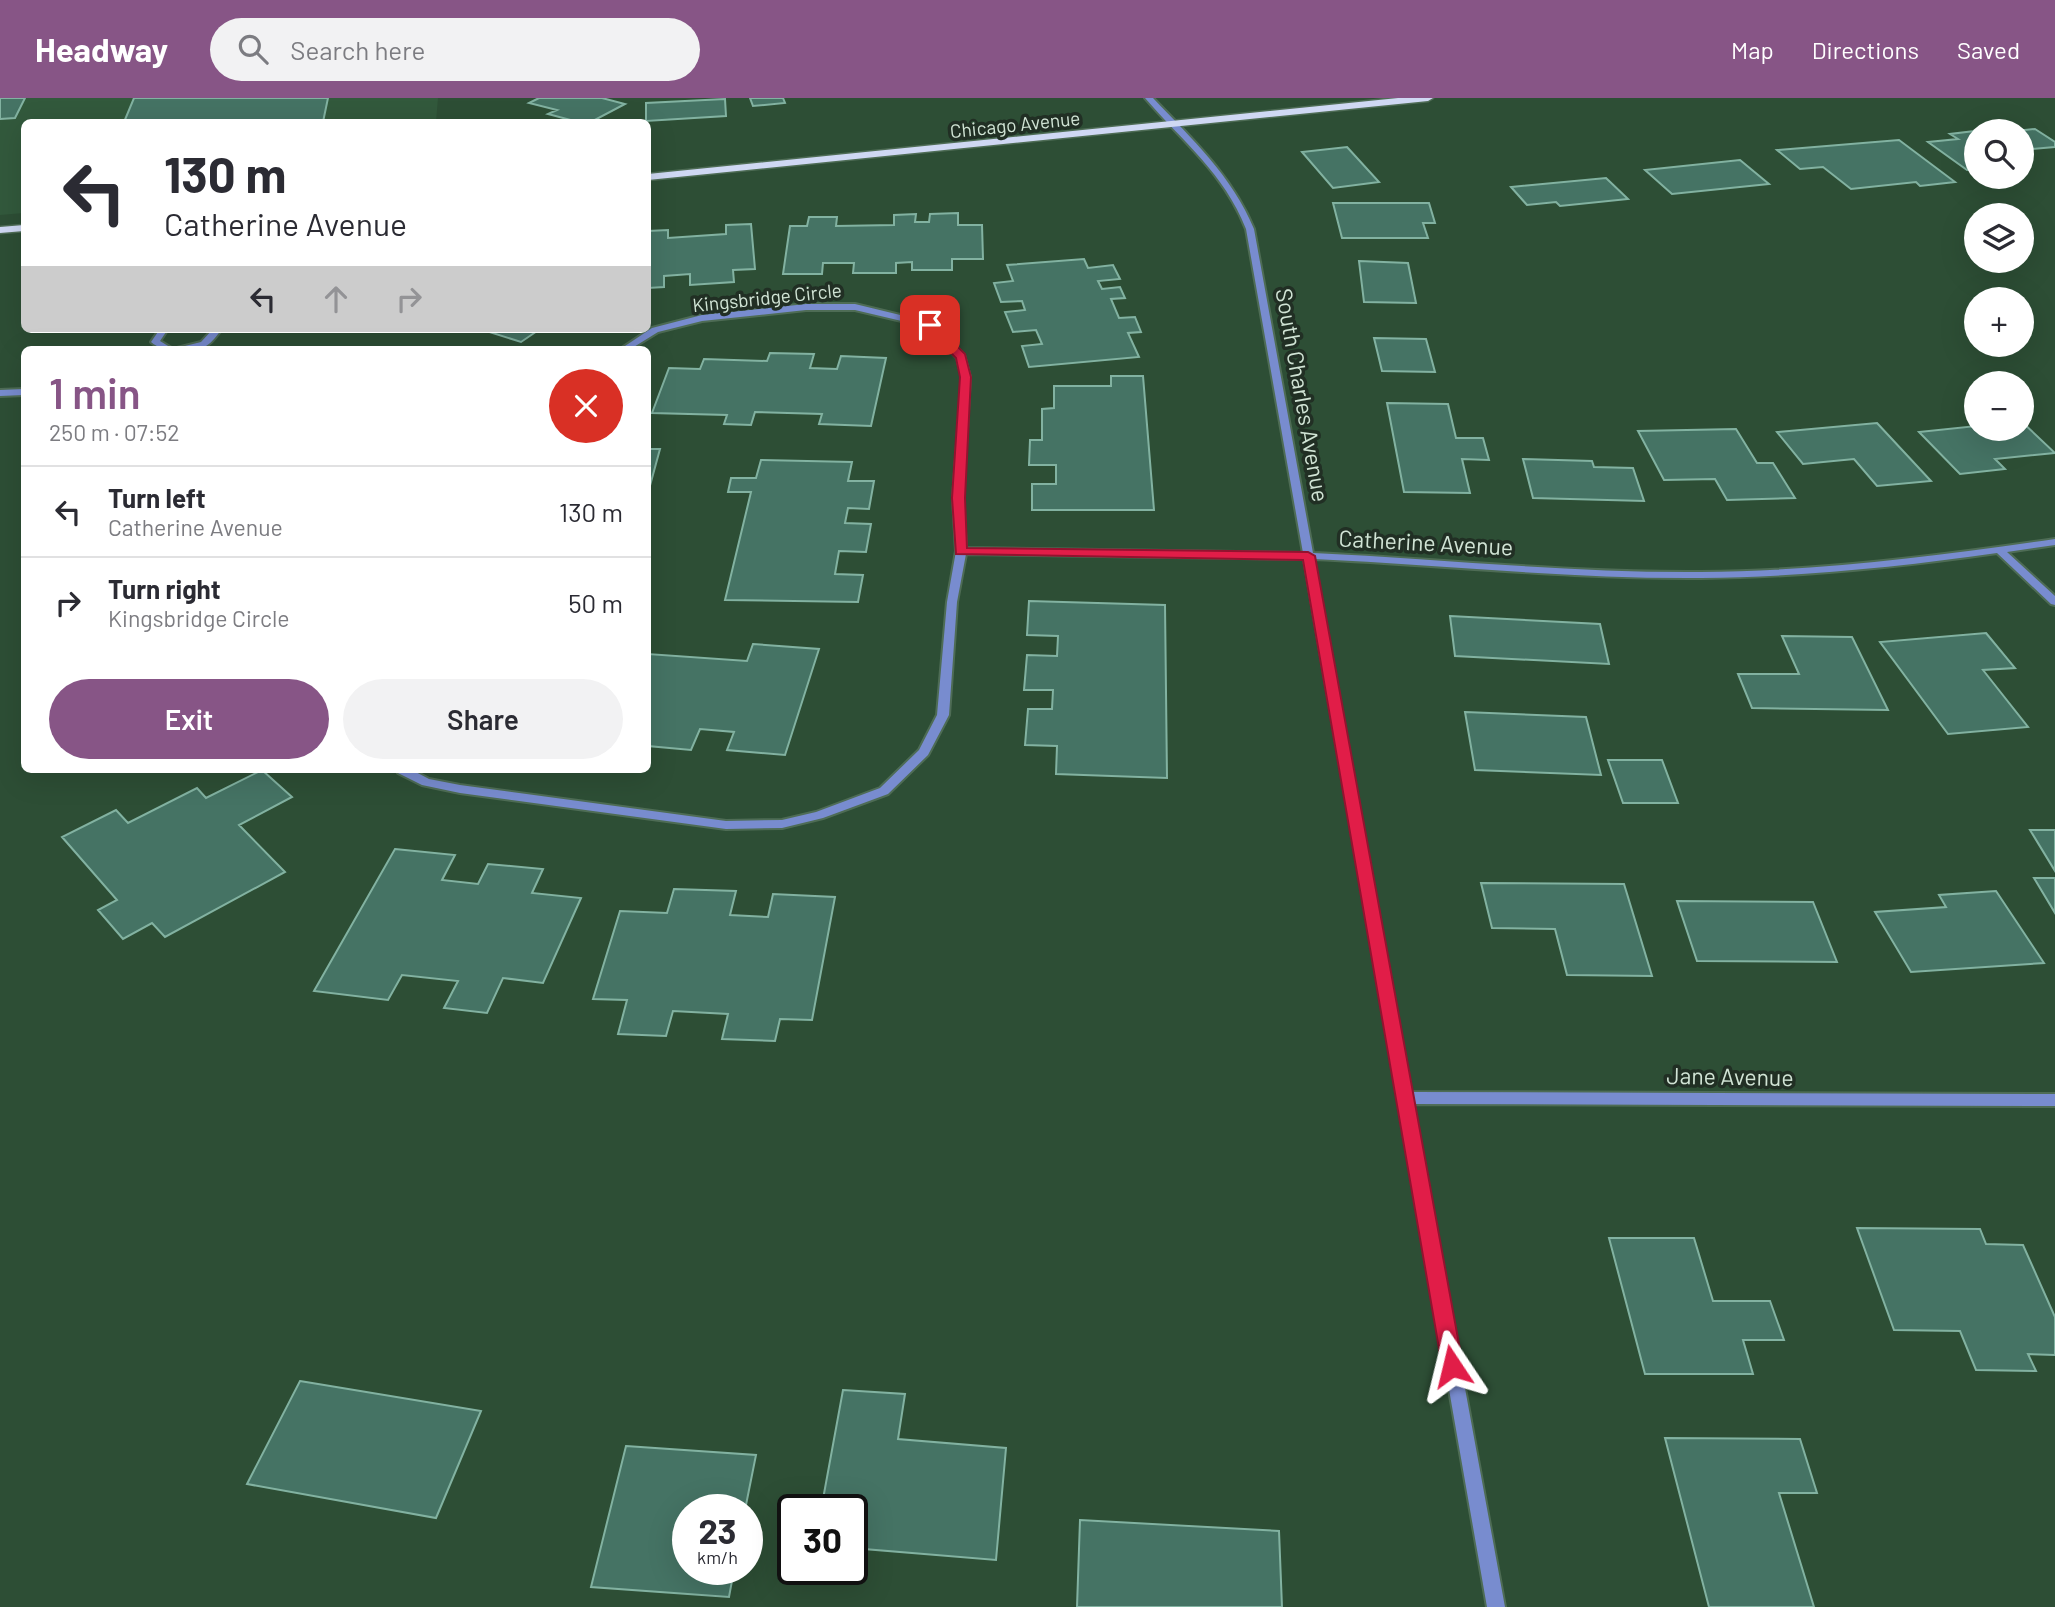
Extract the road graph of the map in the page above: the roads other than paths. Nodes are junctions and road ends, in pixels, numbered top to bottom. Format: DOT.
graph roads {
  1 [pos="1149,98"];
  2 [pos="1428,98"];
  3 [pos="1174,125"];
  4 [pos="651,177"];
  5 [pos="21,228"];
  6 [pos="0,230"];
  7 [pos="651,332"];
  8 [pos="161,333"];
  9 [pos="214,333"];
  10 [pos="650,333"];
  11 [pos="162,346"];
  12 [pos="195,346"];
  13 [pos="629,346"];
  14 [pos="21,392"];
  15 [pos="0,393"];
  16 [pos="2055,542"];
  17 [pos="1999,550"];
  18 [pos="961,551"];
  19 [pos="1308,556"];
  20 [pos="2055,602"];
  21 [pos="408,773"];
  22 [pos="1405,1098"];
  23 [pos="2055,1100"];
  24 [pos="1496,1607"];
  1 -- 3 [label="street"];
  2 -- 3 [label="main road, Chicago Avenue"];
  3 -- 4 [label="main road, Chicago Avenue"];
  3 -- 19 [label="street, South Charles Avenue"];
  5 -- 6 [label="main road"];
  7 -- 18 [label="street, Kingsbridge Circle"];
  8 -- 11 [label="street"];
  9 -- 12 [label="street"];
  10 -- 13 [label="street, Kingsbridge Circle"];
  14 -- 15 [label="street"];
  16 -- 17 [label="street, Catherine Avenue"];
  17 -- 19 [label="street, Catherine Avenue"];
  17 -- 20 [label="street"];
  18 -- 19 [label="street, Catherine Avenue"];
  18 -- 21 [label="street"];
  19 -- 22 [label="street, South Charles Avenue"];
  22 -- 23 [label="street, Jane Avenue"];
  22 -- 24 [label="street, South Charles Avenue"];
}
